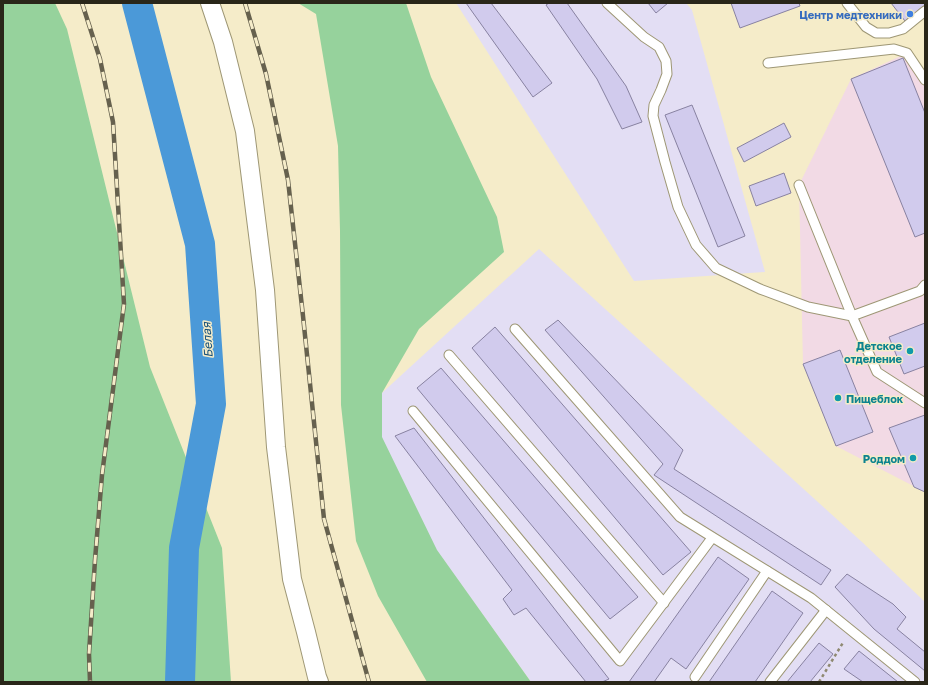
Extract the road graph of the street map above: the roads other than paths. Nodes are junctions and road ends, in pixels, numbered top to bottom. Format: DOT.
graph roads {
  1 [pos="210,3"];
  2 [pos="607,3"];
  3 [pos="847,3"];
  4 [pos="925,12"];
  5 [pos="768,63"];
  6 [pos="925,80"];
  7 [pos="799,184"];
  8 [pos="925,285"];
  9 [pos="852,316"];
  10 [pos="515,329"];
  11 [pos="449,355"];
  12 [pos="925,403"];
  13 [pos="413,411"];
  14 [pos="712,538"];
  15 [pos="767,571"];
  16 [pos="664,603"];
  17 [pos="826,610"];
  18 [pos="695,677"];
  19 [pos="319,682"];
  20 [pos="770,682"];
  21 [pos="915,682"];
  1 -- 19 [label="street"];
  2 -- 9 [label="lane"];
  3 -- 4 [label="lane"];
  5 -- 6 [label="lane"];
  7 -- 9 [label="lane"];
  8 -- 9 [label="lane"];
  9 -- 12 [label="lane"];
  10 -- 14 [label="lane"];
  11 -- 16 [label="lane"];
  13 -- 16 [label="lane"];
  14 -- 15 [label="lane"];
  14 -- 16 [label="lane"];
  15 -- 17 [label="lane"];
  15 -- 18 [label="lane"];
  17 -- 20 [label="lane"];
  17 -- 21 [label="lane"];
}
